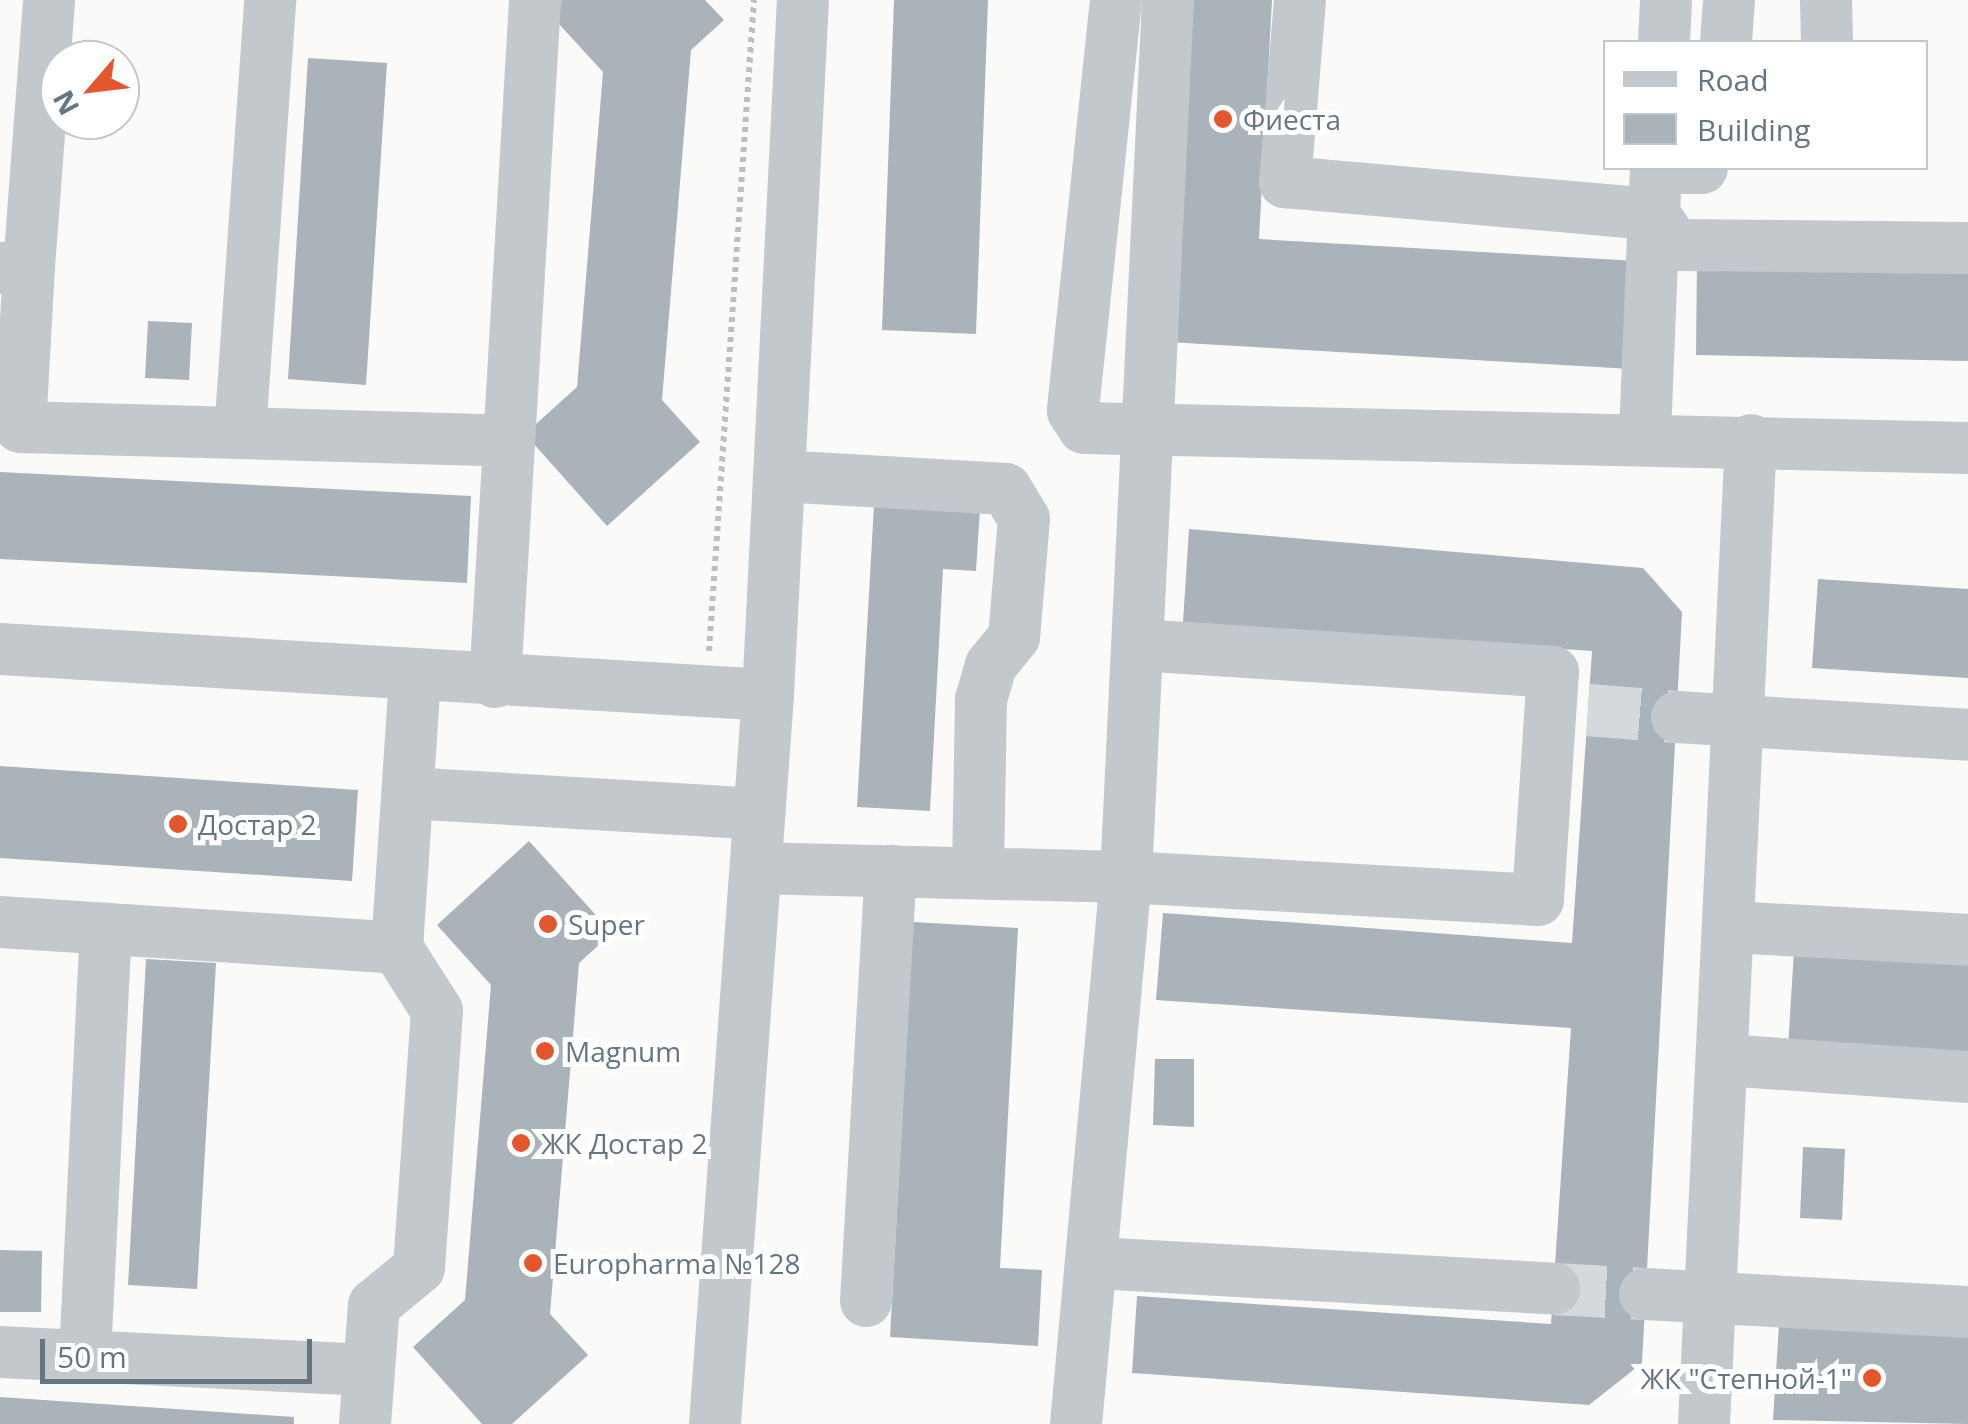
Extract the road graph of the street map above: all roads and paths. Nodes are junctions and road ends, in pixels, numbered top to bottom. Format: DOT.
graph roads {
  1 [pos="49,0"];
  2 [pos="270,0"];
  3 [pos="536,0"];
  4 [pos="754,0"];
  5 [pos="803,0"];
  6 [pos="1116,0"];
  7 [pos="1168,0"];
  8 [pos="1300,0"];
  9 [pos="1666,0"];
  10 [pos="1729,0"];
  11 [pos="1826,0"];
  12 [pos="1664,40"];
  13 [pos="1726,40"];
  14 [pos="1827,40"];
  15 [pos="1696,170"];
  16 [pos="1655,183"];
  17 [pos="1968,248"];
  18 [pos="14,268"];
  19 [pos="1147,432"];
  20 [pos="240,433"];
  21 [pos="1646,436"];
  22 [pos="1751,440"];
  23 [pos="509,441"];
  24 [pos="1968,448"];
  25 [pos="779,476"];
  26 [pos="1138,645"];
  27 [pos="0,649"];
  28 [pos="415,678"];
  29 [pos="495,682"];
  30 [pos="706,692"];
  31 [pos="768,696"];
  32 [pos="1676,717"];
  33 [pos="1738,721"];
  34 [pos="1968,734"];
  35 [pos="408,794"];
  36 [pos="759,814"];
  37 [pos="756,868"];
  38 [pos="891,871"];
  39 [pos="978,873"];
  40 [pos="1126,877"];
  41 [pos="0,922"];
  42 [pos="1730,927"];
  43 [pos="106,929"];
  44 [pos="1968,940"];
  45 [pos="397,948"];
  46 [pos="1724,1060"];
  47 [pos="1968,1076"];
  48 [pos="1096,1263"];
  49 [pos="1554,1289"];
  50 [pos="1646,1294"];
  51 [pos="1713,1298"];
  52 [pos="866,1301"];
  53 [pos="1968,1312"];
  54 [pos="0,1352"];
  55 [pos="84,1356"];
  56 [pos="369,1370"];
  57 [pos="365,1424"];
  58 [pos="715,1424"];
  59 [pos="1076,1424"];
  60 [pos="1704,1424"];
  1 -- 18 [label="street"];
  2 -- 20 [label="street"];
  3 -- 23 [label="street"];
  4 -- 30 [label="path"];
  5 -- 25 [label="street"];
  6 -- 19 [label="street"];
  7 -- 19 [label="street"];
  8 -- 16 [label="street"];
  9 -- 12 [label="street"];
  10 -- 13 [label="street"];
  11 -- 14 [label="street"];
  15 -- 16 [label="street"];
  16 -- 17 [label="street"];
  16 -- 21 [label="street"];
  18 -- 20 [label="street"];
  19 -- 21 [label="street"];
  19 -- 26 [label="street"];
  20 -- 23 [label="street"];
  21 -- 22 [label="street"];
  22 -- 24 [label="street"];
  22 -- 33 [label="street"];
  23 -- 29 [label="street"];
  25 -- 31 [label="street"];
  25 -- 39 [label="street"];
  26 -- 40 [label="street"];
  26 -- 40 [label="street"];
  27 -- 28 [label="street"];
  28 -- 29 [label="street"];
  28 -- 35 [label="street"];
  29 -- 30 [label="street"];
  30 -- 31 [label="street"];
  31 -- 36 [label="street"];
  32 -- 33 [label="street"];
  33 -- 34 [label="street"];
  33 -- 42 [label="street"];
  35 -- 36 [label="street"];
  35 -- 45 [label="street"];
  36 -- 37 [label="street"];
  37 -- 38 [label="street"];
  37 -- 58 [label="street"];
  38 -- 39 [label="street"];
  38 -- 52 [label="street"];
  39 -- 40 [label="street"];
  40 -- 48 [label="street"];
  41 -- 43 [label="street"];
  42 -- 44 [label="street"];
  42 -- 46 [label="street"];
  43 -- 45 [label="street"];
  43 -- 55 [label="street"];
  45 -- 56 [label="street"];
  46 -- 47 [label="street"];
  46 -- 51 [label="street"];
  48 -- 49 [label="street"];
  48 -- 59 [label="street"];
  50 -- 51 [label="street"];
  51 -- 53 [label="street"];
  51 -- 60 [label="street"];
  54 -- 55 [label="street"];
  55 -- 56 [label="street"];
  56 -- 57 [label="street"];
}
